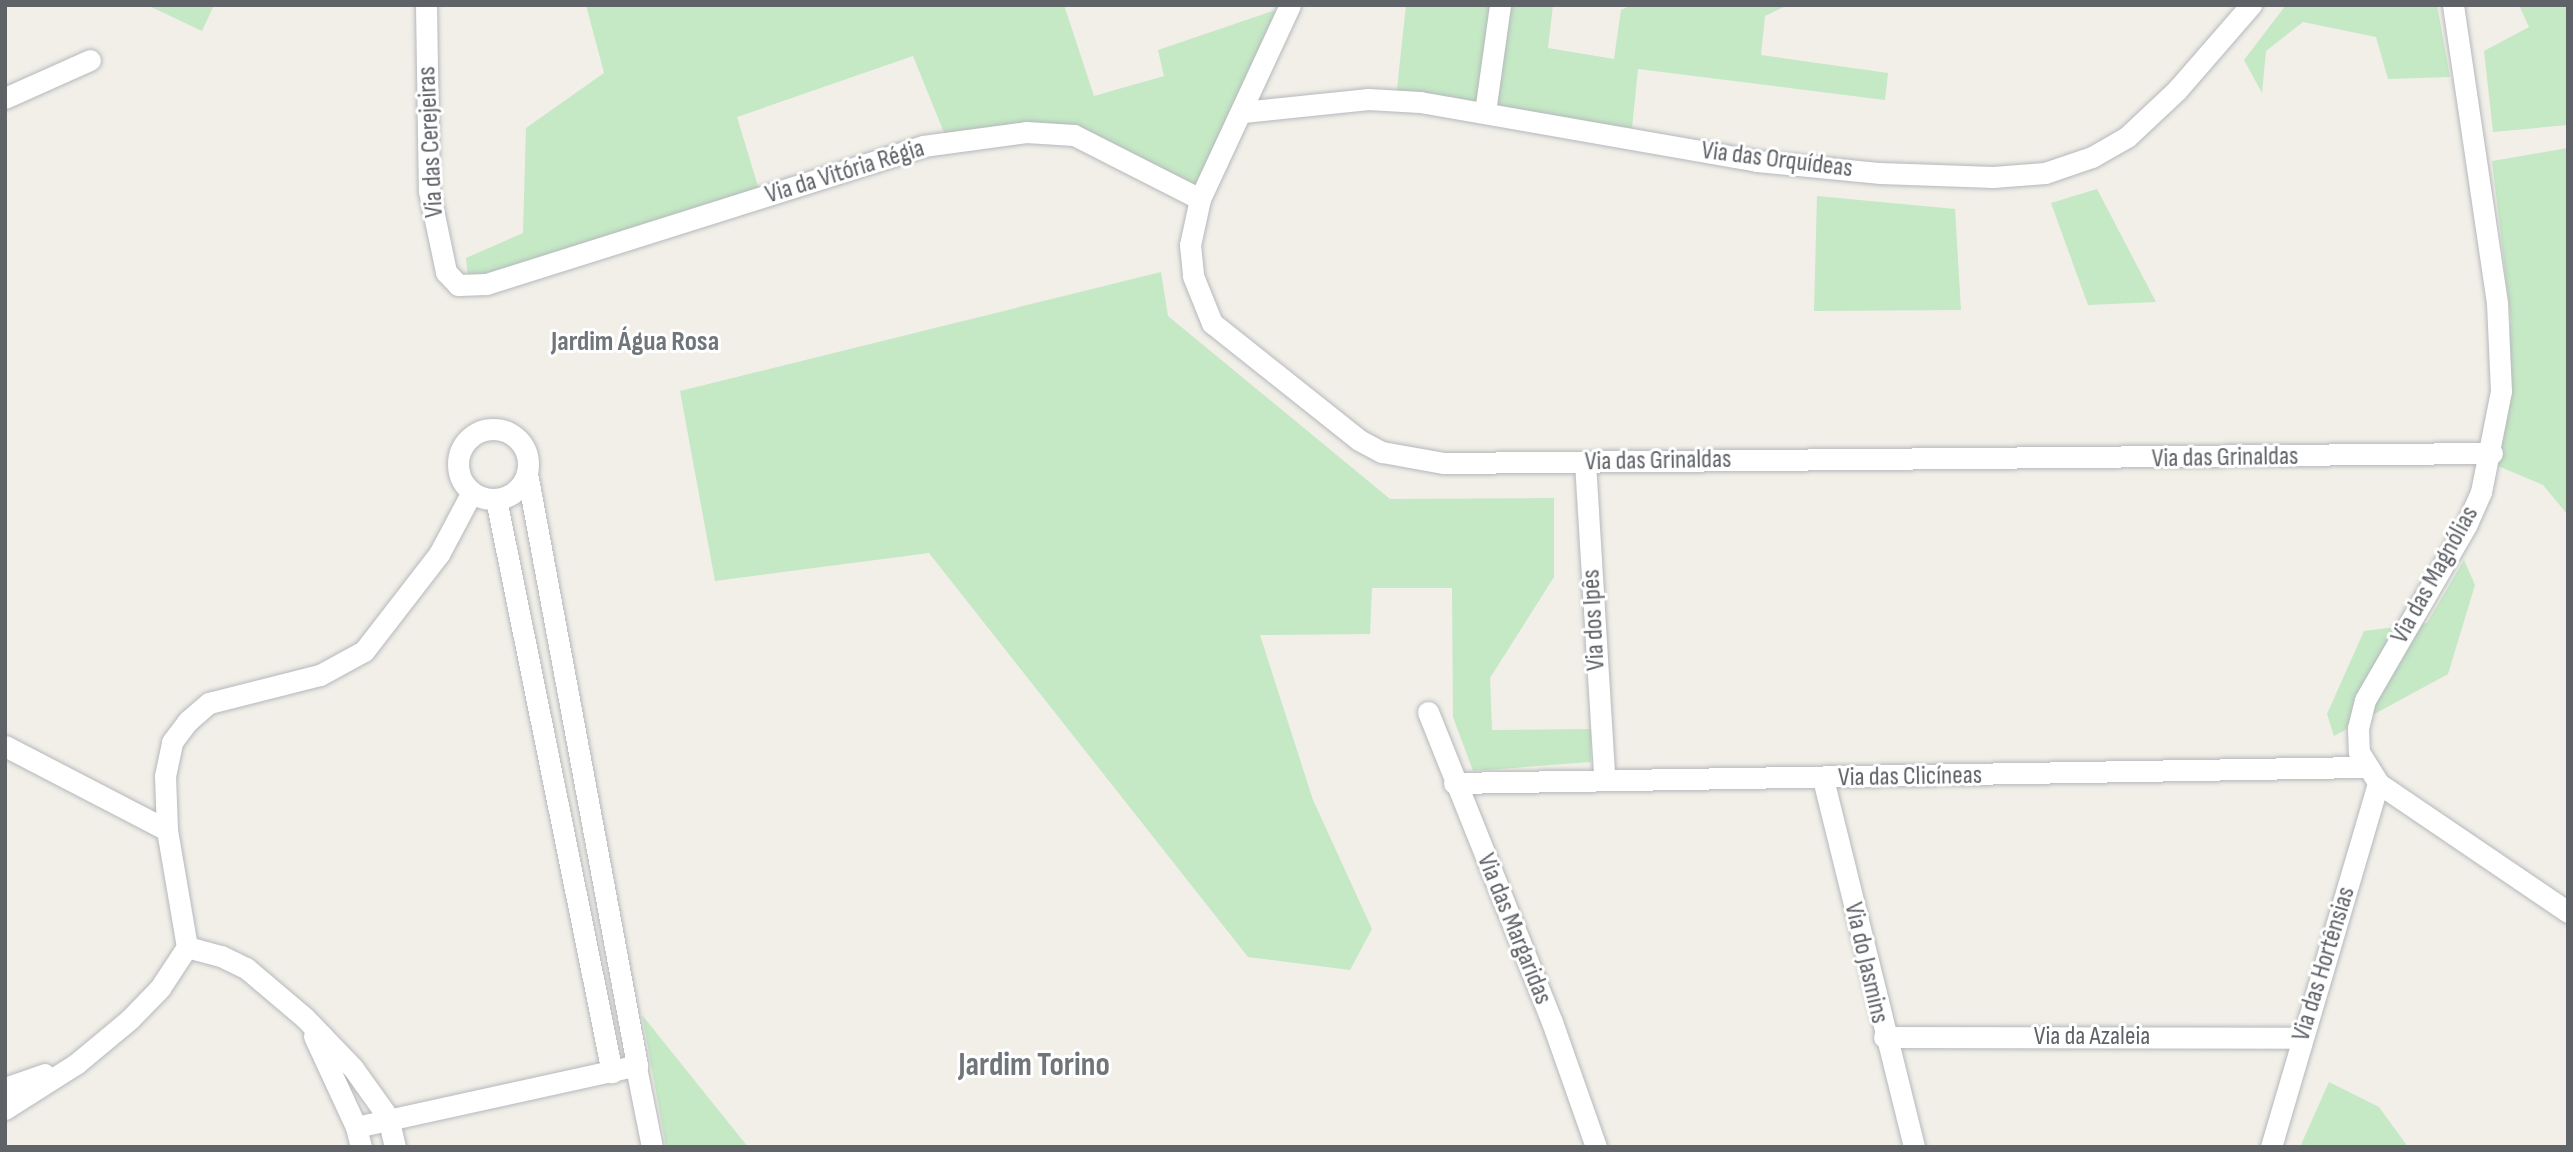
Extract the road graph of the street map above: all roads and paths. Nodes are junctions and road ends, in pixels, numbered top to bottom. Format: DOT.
graph roads {
  1 [pos="426,5"];
  2 [pos="1290,5"];
  3 [pos="1500,5"];
  4 [pos="2250,5"];
  5 [pos="2453,5"];
  6 [pos="90,60"];
  7 [pos="5,98"];
  8 [pos="1243,112"];
  9 [pos="1485,112"];
  10 [pos="1200,200"];
  11 [pos="486,284"];
  12 [pos="2492,453"];
  13 [pos="1585,462"];
  14 [pos="527,473"];
  15 [pos="472,492"];
  16 [pos="496,499"];
  17 [pos="1428,712"];
  18 [pos="5,746"];
  19 [pos="2372,775"];
  20 [pos="1604,777"];
  21 [pos="1823,779"];
  22 [pos="1454,783"];
  23 [pos="167,830"];
  24 [pos="2568,912"];
  25 [pos="187,947"];
  26 [pos="305,1018"];
  27 [pos="1884,1037"];
  28 [pos="2301,1038"];
  29 [pos="76,1064"];
  30 [pos="636,1067"];
  31 [pos="612,1072"];
  32 [pos="5,1088"];
  33 [pos="5,1109"];
  34 [pos="388,1117"];
  35 [pos="359,1137"];
  36 [pos="395,1147"];
  37 [pos="652,1147"];
  38 [pos="1596,1147"];
  39 [pos="1914,1147"];
  40 [pos="2271,1147"];
  1 -- 11 [label="street, Via das Cerejeiras"];
  2 -- 8 [label="street, Via das Grinaldas"];
  3 -- 9 [label="street"];
  4 -- 9 [label="street, Via das Orquídeas"];
  5 -- 12 [label="street, Via das Magnólias"];
  6 -- 7 [label="street"];
  8 -- 9 [label="street, Via das Orquídeas"];
  8 -- 10 [label="street, Via das Grinaldas"];
  10 -- 11 [label="street, Via da Vitória Régia"];
  10 -- 13 [label="street, Via das Grinaldas"];
  12 -- 13 [label="street, Via das Grinaldas"];
  12 -- 19 [label="street, Via das Magnólias"];
  13 -- 20 [label="street, Via dos Ipês"];
  14 -- 15 [label="street"];
  14 -- 16 [label="street"];
  14 -- 30 [label="street"];
  15 -- 16 [label="street"];
  15 -- 23 [label="street"];
  16 -- 31 [label="street"];
  17 -- 22 [label="street, Via das Margaridas"];
  18 -- 23 [label="street"];
  19 -- 21 [label="street, Via das Clicíneas"];
  19 -- 24 [label="street"];
  19 -- 28 [label="street, Via das Hortênsias"];
  20 -- 21 [label="street, Via das Clicíneas"];
  20 -- 22 [label="street, Via das Clicíneas"];
  21 -- 27 [label="street, Via do Jasmins"];
  22 -- 38 [label="street, Via das Margaridas"];
  23 -- 25 [label="street"];
  25 -- 26 [label="street"];
  25 -- 29 [label="street"];
  26 -- 34 [label="street"];
  26 -- 35 [label="street"];
  27 -- 28 [label="street, Via da Azaleia"];
  27 -- 39 [label="street, Via do Jasmins"];
  28 -- 40 [label="street, Via das Hortênsias"];
  29 -- 32 [label="street"];
  29 -- 33 [label="street"];
  30 -- 31 [label="street"];
  30 -- 37 [label="street"];
  31 -- 34 [label="street"];
  34 -- 35 [label="street"];
  34 -- 36 [label="street"];
}
